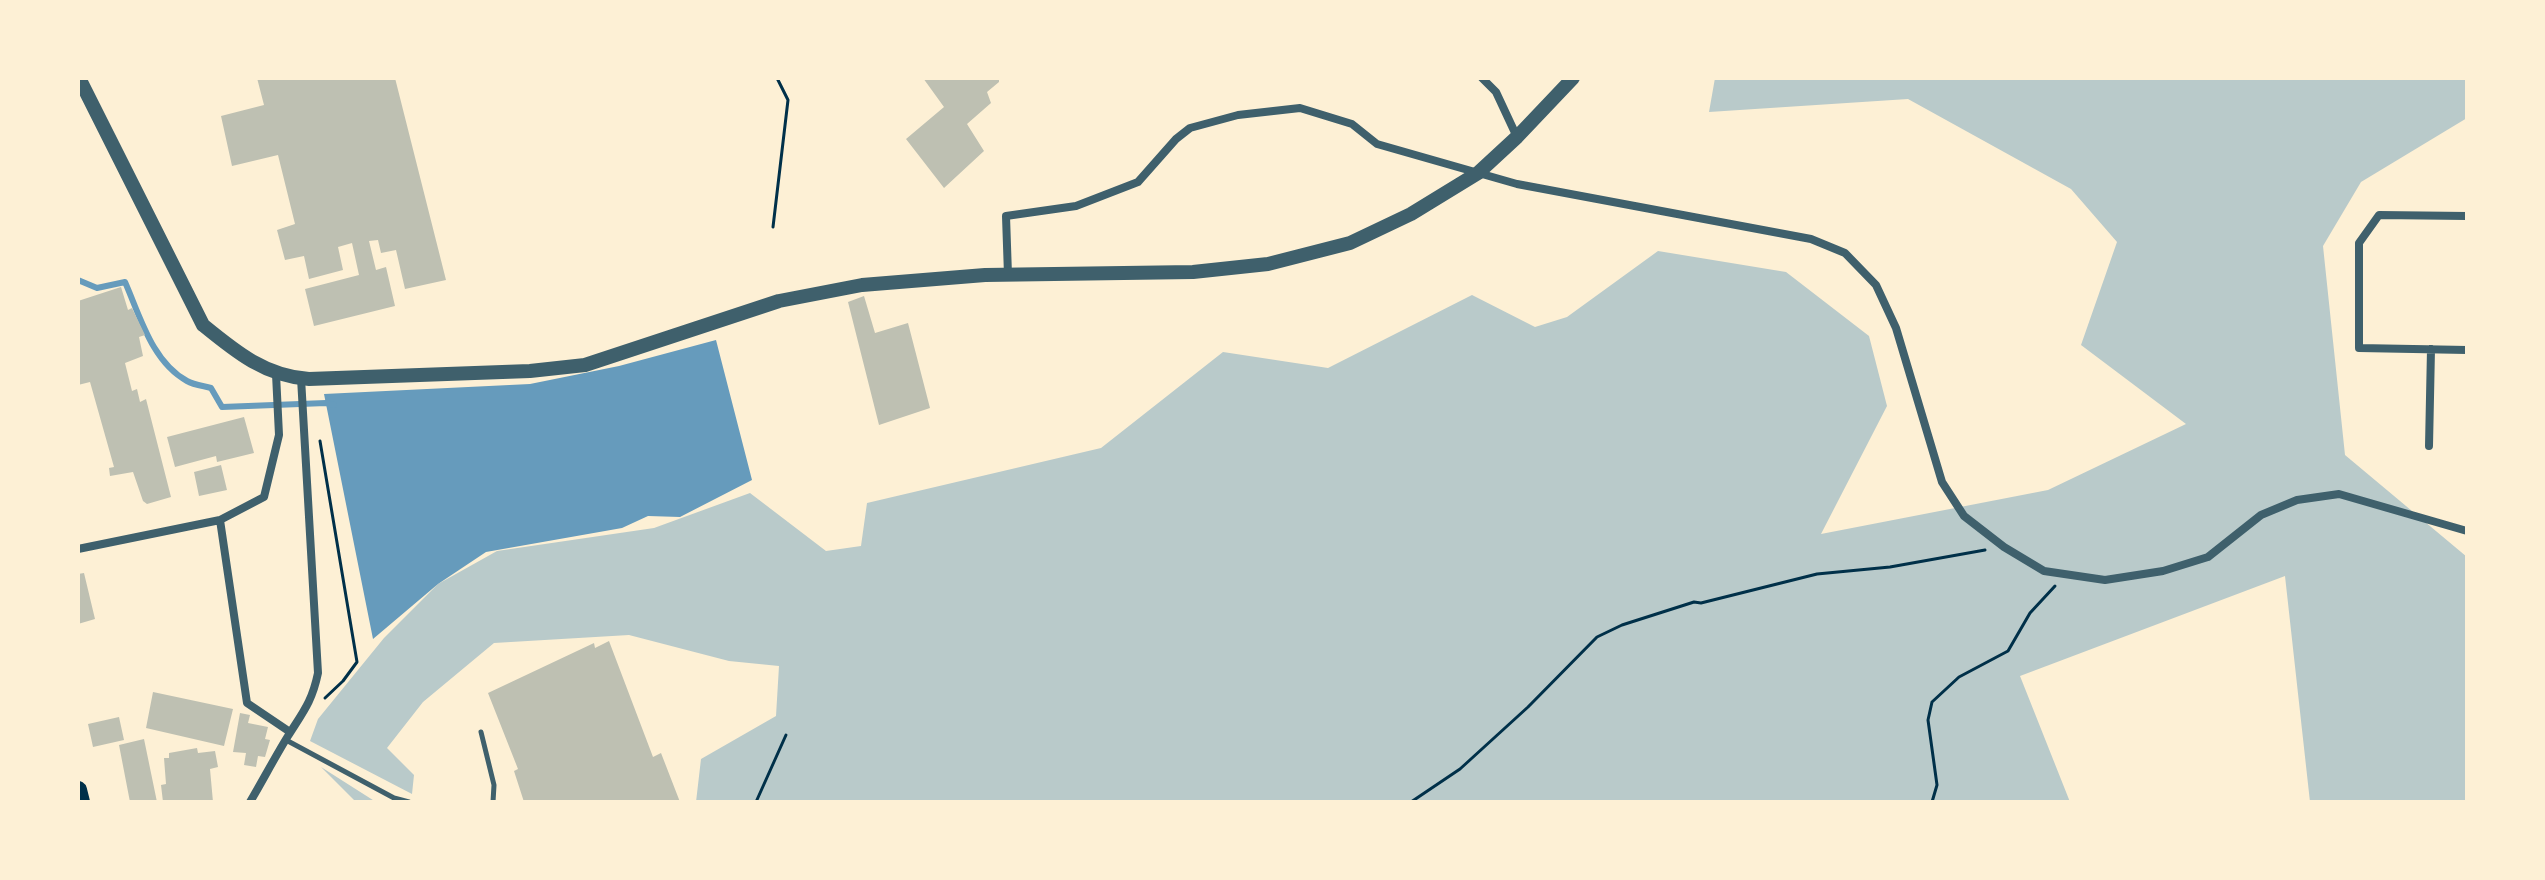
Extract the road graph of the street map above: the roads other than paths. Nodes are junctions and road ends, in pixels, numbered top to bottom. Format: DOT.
graph roads {
  1 [pos="79,78"];
  2 [pos="1482,78"];
  3 [pos="1573,78"];
  4 [pos="1517,137"];
  5 [pos="1478,173"];
  6 [pos="2467,216"];
  7 [pos="1008,276"];
  8 [pos="2431,349"];
  9 [pos="2467,350"];
  10 [pos="276,374"];
  11 [pos="301,378"];
  12 [pos="2429,446"];
  13 [pos="220,520"];
  14 [pos="2467,531"];
  15 [pos="78,549"];
  16 [pos="481,732"];
  17 [pos="288,736"];
  18 [pos="78,790"];
  19 [pos="81,802"];
  20 [pos="250,802"];
  21 [pos="409,802"];
  22 [pos="493,802"];
  1 -- 10 [label="street"];
  2 -- 4 [label="street"];
  3 -- 4 [label="street"];
  4 -- 5 [label="street"];
  5 -- 7 [label="street"];
  5 -- 7 [label="street"];
  5 -- 14 [label="street"];
  6 -- 8 [label="street"];
  7 -- 11 [label="street"];
  8 -- 9 [label="street"];
  8 -- 12 [label="street"];
  10 -- 11 [label="street"];
  10 -- 13 [label="street"];
  11 -- 17 [label="street"];
  13 -- 15 [label="street"];
  13 -- 17 [label="street"];
  16 -- 22 [label="lane"];
  17 -- 20 [label="street"];
  17 -- 21 [label="lane"];
  18 -- 19 [label="highway"];
}
